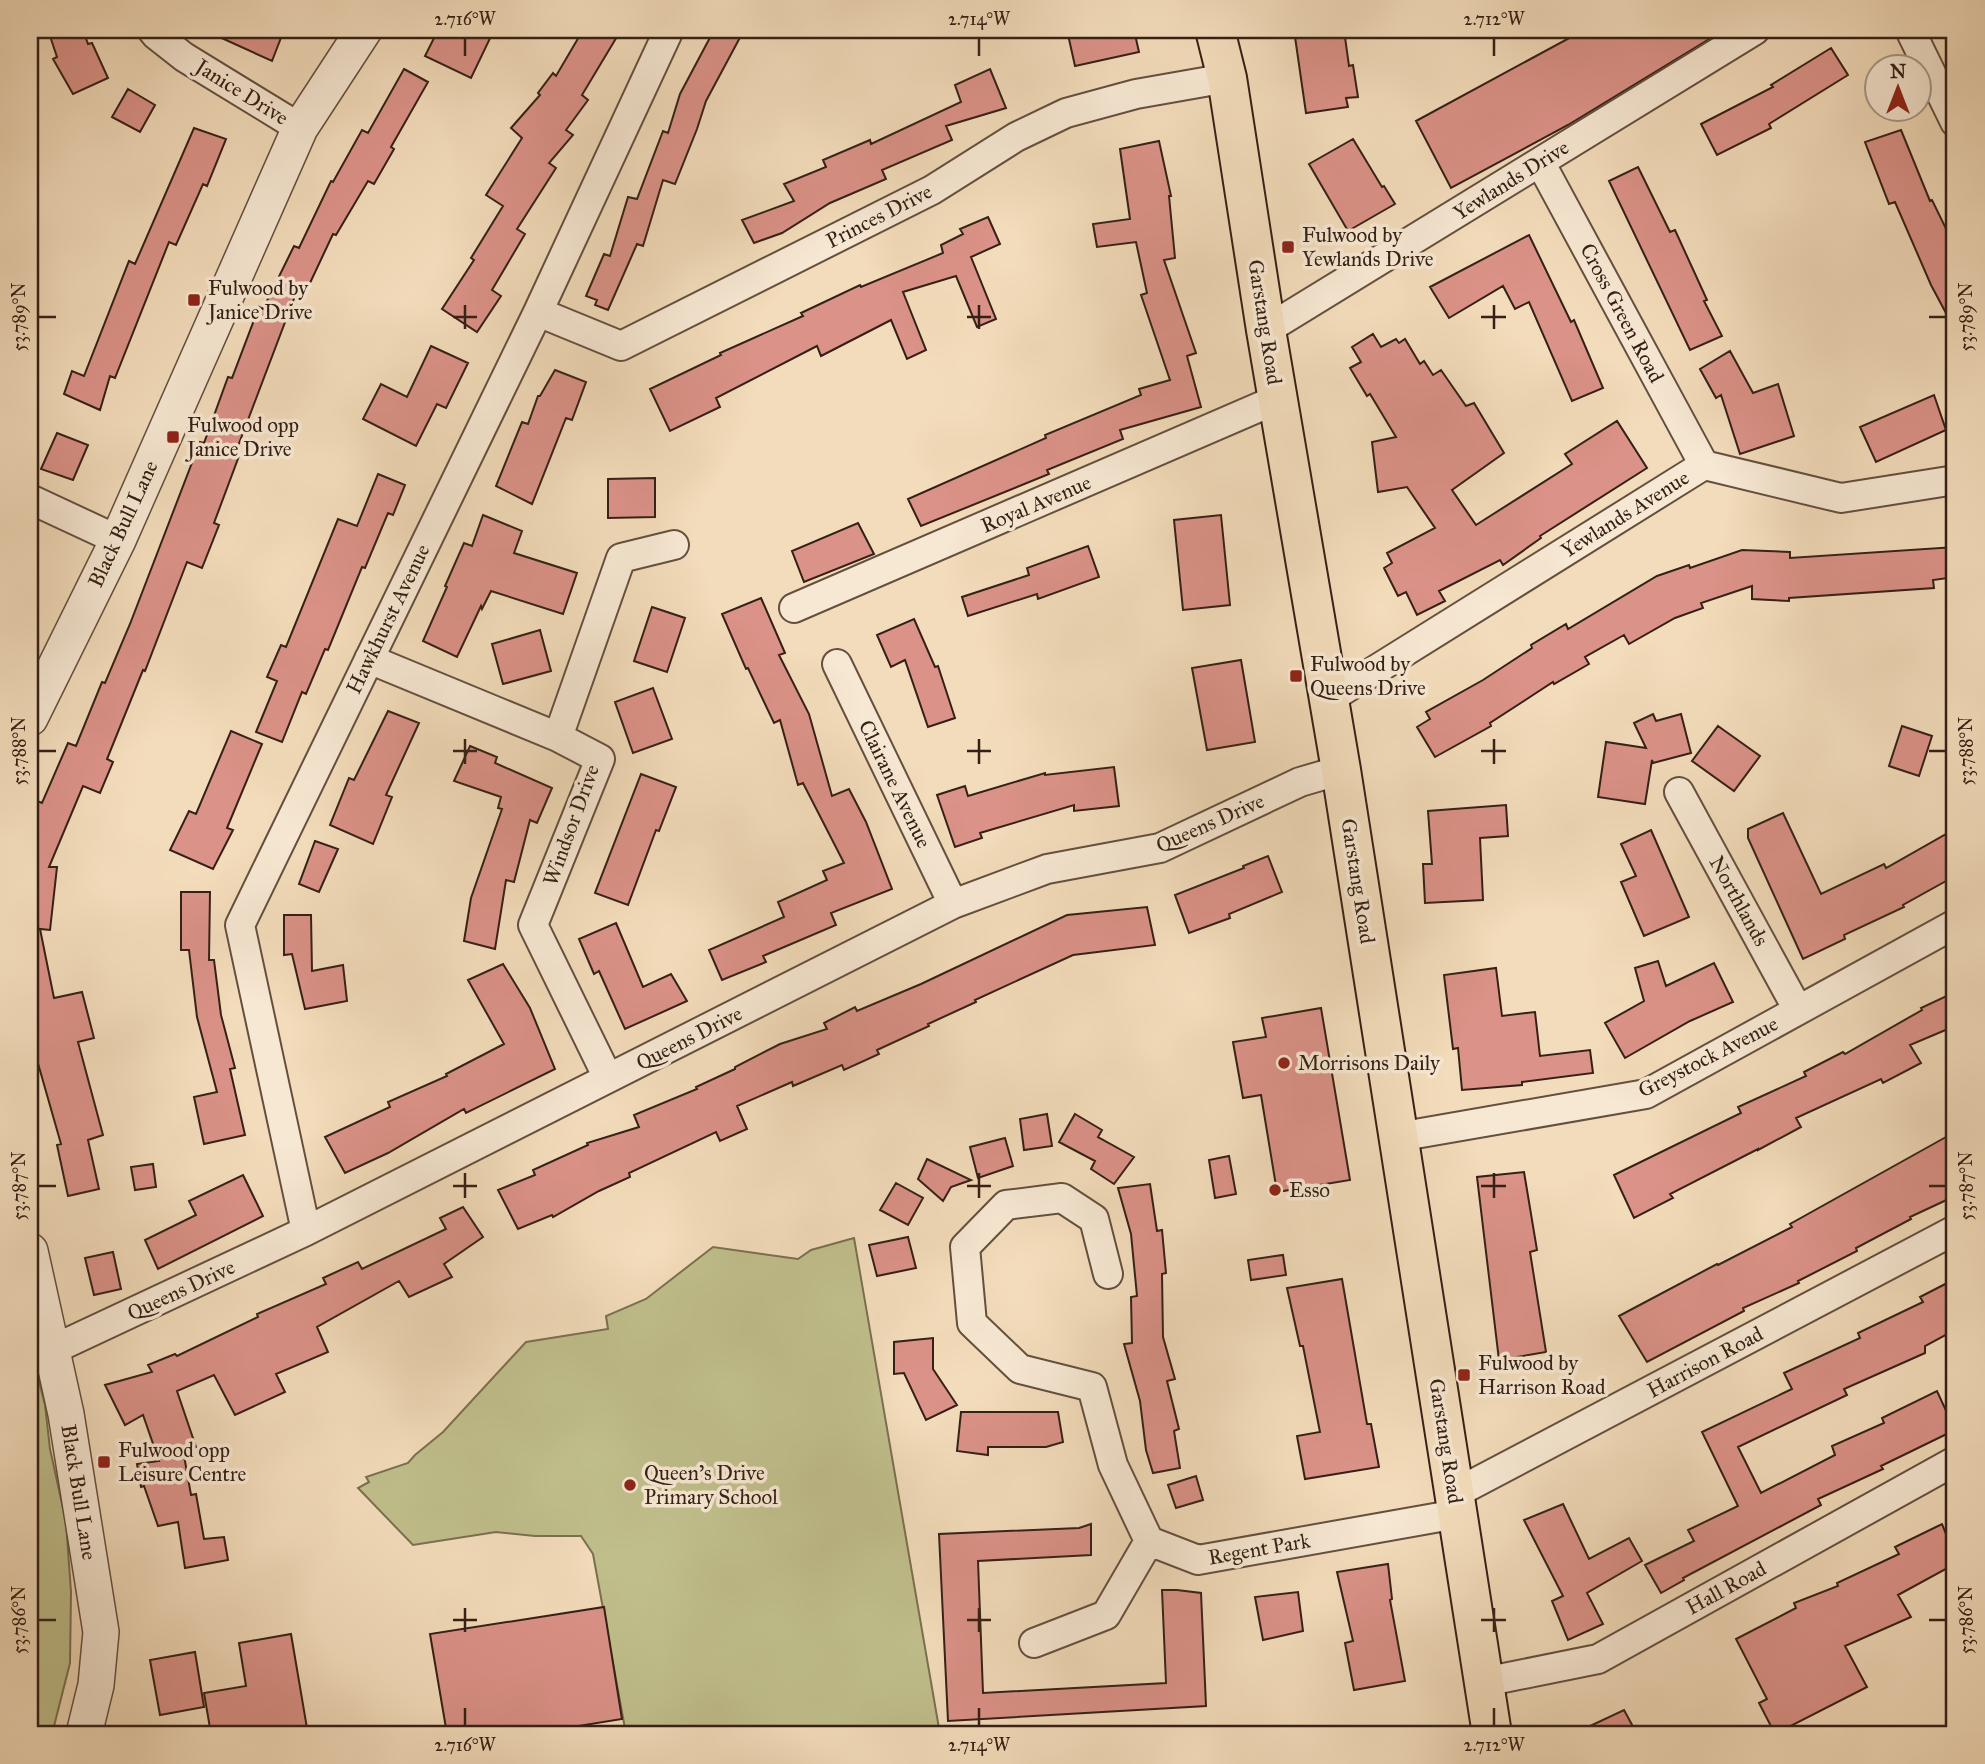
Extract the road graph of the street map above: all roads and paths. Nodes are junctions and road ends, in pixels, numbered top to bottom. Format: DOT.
graph roads {
  1 [pos="152,30"];
  2 [pos="364,30"];
  3 [pos="669,30"];
  4 [pos="1215,30"];
  5 [pos="1755,30"];
  6 [pos="1910,30"];
  7 [pos="1227,78"];
  8 [pos="1955,122"];
  9 [pos="300,128"];
  10 [pos="1540,162"];
  11 [pos="538,312"];
  12 [pos="1266,330"];
  13 [pos="1278,400"];
  14 [pos="1703,465"];
  15 [pos="1955,480"];
  16 [pos="30,499"];
  17 [pos="118,540"];
  18 [pos="674,545"];
  19 [pos="794,608"];
  20 [pos="369,659"];
  21 [pos="838,664"];
  22 [pos="1329,699"];
  23 [pos="30,718"];
  24 [pos="558,737"];
  25 [pos="1341,770"];
  26 [pos="1679,792"];
  27 [pos="953,904"];
  28 [pos="1955,924"];
  29 [pos="1798,1010"];
  30 [pos="608,1078"];
  31 [pos="1398,1137"];
  32 [pos="1955,1230"];
  33 [pos="306,1231"];
  34 [pos="30,1251"];
  35 [pos="1108,1274"];
  36 [pos="52,1350"];
  37 [pos="1955,1461"];
  38 [pos="1456,1504"];
  39 [pos="1149,1541"];
  40 [pos="1034,1643"];
  41 [pos="1484,1682"];
  42 [pos="85,1734"];
  43 [pos="1492,1734"];
  1 -- 9 [label="street, Janice Drive"];
  2 -- 9 [label="street, Black Bull Lane"];
  3 -- 11 [label="street, Hawkhurst Avenue"];
  4 -- 7 [label="highway, Garstang Road"];
  5 -- 10 [label="street, Yewlands Drive"];
  6 -- 8 [label="street"];
  7 -- 11 [label="street, Princes Drive"];
  7 -- 12 [label="highway, Garstang Road"];
  9 -- 17 [label="street, Black Bull Lane"];
  10 -- 12 [label="street, Yewlands Drive"];
  10 -- 14 [label="street, Cross Green Road"];
  11 -- 20 [label="street, Hawkhurst Avenue"];
  12 -- 13 [label="highway, Garstang Road"];
  13 -- 19 [label="street, Royal Avenue"];
  13 -- 22 [label="highway, Garstang Road"];
  14 -- 15 [label="street, Yewlands Avenue"];
  14 -- 22 [label="street, Yewlands Avenue"];
  16 -- 17 [label="street"];
  17 -- 23 [label="street, Black Bull Lane"];
  18 -- 24 [label="street"];
  20 -- 24 [label="street, Windsor Drive"];
  20 -- 33 [label="street, Hawkhurst Avenue"];
  21 -- 27 [label="street, Clairane Avenue"];
  22 -- 25 [label="highway, Garstang Road"];
  24 -- 30 [label="street, Windsor Drive"];
  25 -- 27 [label="street, Queens Drive"];
  25 -- 31 [label="highway, Garstang Road"];
  26 -- 29 [label="street, Northlands"];
  27 -- 30 [label="street, Queens Drive"];
  28 -- 29 [label="street, Greystock Avenue"];
  29 -- 31 [label="street, Greystock Avenue"];
  30 -- 33 [label="street, Queens Drive"];
  31 -- 38 [label="highway, Garstang Road"];
  32 -- 38 [label="street, Harrison Road"];
  33 -- 36 [label="street, Queens Drive"];
  34 -- 36 [label="street, Black Bull Lane"];
  35 -- 39 [label="street"];
  36 -- 42 [label="street, Black Bull Lane"];
  37 -- 41 [label="street, Hall Road"];
  38 -- 39 [label="street, Regent Park"];
  38 -- 41 [label="highway, Garstang Road"];
  39 -- 40 [label="street"];
  41 -- 43 [label="highway, Garstang Road"];
}
